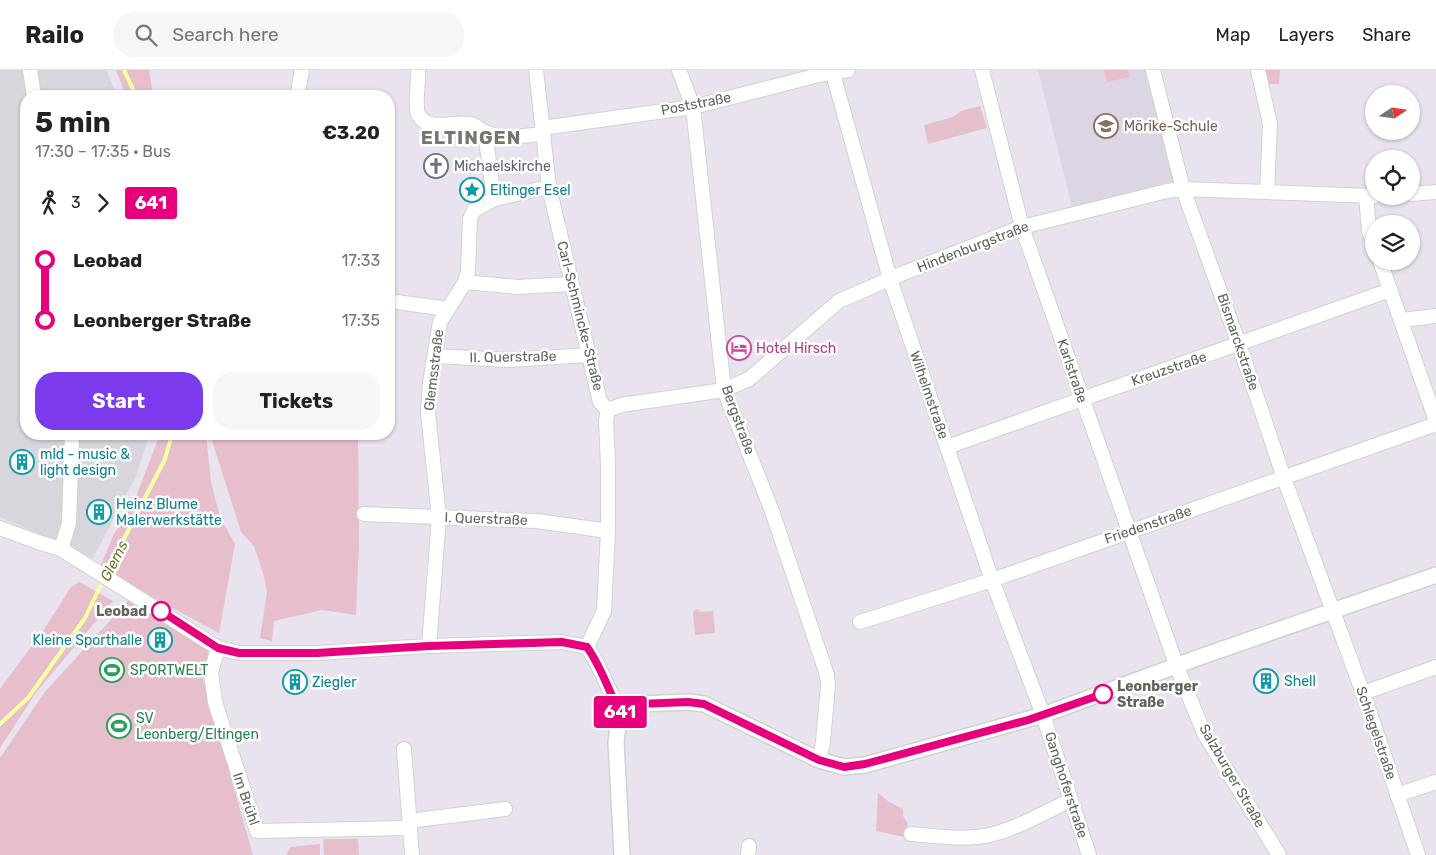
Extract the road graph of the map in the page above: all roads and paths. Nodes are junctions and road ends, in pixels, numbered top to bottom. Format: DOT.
graph roads {
  1 [pos="30,70"];
  2 [pos="302,70"];
  3 [pos="418,70"];
  4 [pos="536,70"];
  5 [pos="679,70"];
  6 [pos="848,70"];
  7 [pos="982,70"];
  8 [pos="1153,70"];
  9 [pos="1258,70"];
  10 [pos="833,71"];
  11 [pos="33,90"];
  12 [pos="298,90"];
  13 [pos="693,107"];
  14 [pos="542,131"];
  15 [pos="484,132"];
  16 [pos="549,187"];
  17 [pos="1183,189"];
  18 [pos="1267,192"];
  19 [pos="1436,192"];
  20 [pos="1420,193"];
  21 [pos="1365,196"];
  22 [pos="494,199"];
  23 [pos="1022,227"];
  24 [pos="1383,270"];
  25 [pos="890,279"];
  26 [pos="465,282"];
  27 [pos="571,284"];
  28 [pos="1390,290"];
  29 [pos="395,302"];
  30 [pos="448,309"];
  31 [pos="1436,316"];
  32 [pos="1402,320"];
  33 [pos="1239,344"];
  34 [pos="590,355"];
  35 [pos="436,356"];
  36 [pos="724,390"];
  37 [pos="1082,399"];
  38 [pos="608,410"];
  39 [pos="1436,422"];
  40 [pos="72,440"];
  41 [pos="947,447"];
  42 [pos="1284,478"];
  43 [pos="364,514"];
  44 [pos="440,517"];
  45 [pos="0,528"];
  46 [pos="608,531"];
  47 [pos="1128,531"];
  48 [pos="61,549"];
  49 [pos="1436,575"];
  50 [pos="992,580"];
  51 [pos="1333,611"];
  52 [pos="860,622"];
  53 [pos="429,646"];
  54 [pos="587,647"];
  55 [pos="218,648"];
  56 [pos="1177,667"];
  57 [pos="1436,667"];
  58 [pos="1363,694"];
  59 [pos="621,715"];
  60 [pos="1043,715"];
  61 [pos="404,749"];
  62 [pos="819,760"];
  63 [pos="1436,782"];
  64 [pos="1397,795"];
  65 [pos="1071,800"];
  66 [pos="504,809"];
  67 [pos="410,824"];
  68 [pos="911,834"];
  69 [pos="412,855"];
  70 [pos="622,855"];
  71 [pos="1089,855"];
  72 [pos="1279,855"];
  73 [pos="1418,855"];
  1 -- 11 [label="street"];
  2 -- 12 [label="street"];
  3 -- 15 [label="street, Poststraße"];
  4 -- 14 [label="street, Carl-Schmincke-Straße"];
  5 -- 13 [label="street, Bergstraße"];
  6 -- 10 [label="street, Poststraße"];
  7 -- 23 [label="street, Karlstraße"];
  8 -- 17 [label="street, Bismarckstraße"];
  9 -- 18 [label="street"];
  10 -- 13 [label="street, Poststraße"];
  10 -- 25 [label="street, Wilhelmstraße"];
  13 -- 14 [label="street, Poststraße"];
  13 -- 36 [label="street, Bergstraße"];
  14 -- 15 [label="street, Poststraße"];
  14 -- 16 [label="street, Carl-Schmincke-Straße"];
  15 -- 22 [label="street"];
  16 -- 22 [label="street, Glemsstraße"];
  16 -- 27 [label="street, Carl-Schmincke-Straße"];
  17 -- 18 [label="street, Hindenburgstraße"];
  17 -- 23 [label="street, Hindenburgstraße"];
  17 -- 33 [label="street, Bismarckstraße"];
  18 -- 21 [label="street, Hindenburgstraße"];
  19 -- 20 [label="street"];
  22 -- 26 [label="street, Glemsstraße"];
  23 -- 25 [label="street, Hindenburgstraße"];
  23 -- 37 [label="street, Karlstraße"];
  24 -- 28 [label="street"];
  25 -- 36 [label="street, Hindenburgstraße"];
  25 -- 41 [label="street, Wilhelmstraße"];
  26 -- 27 [label="street"];
  26 -- 30 [label="street, Glemsstraße"];
  27 -- 34 [label="street, Carl-Schmincke-Straße"];
  28 -- 32 [label="street"];
  28 -- 33 [label="street, Kreuzstraße"];
  29 -- 30 [label="street"];
  30 -- 35 [label="street, Glemsstraße"];
  31 -- 32 [label="street"];
  32 -- 39 [label="street"];
  33 -- 37 [label="street, Kreuzstraße"];
  33 -- 42 [label="street, Bismarckstraße"];
  34 -- 35 [label="street, II. Querstraße"];
  34 -- 38 [label="street, Carl-Schmincke-Straße"];
  35 -- 44 [label="street, Glemsstraße"];
  36 -- 38 [label="street, Hindenburgstraße"];
  36 -- 62 [label="street, Bergstraße"];
  37 -- 41 [label="street, Kreuzstraße"];
  37 -- 47 [label="street, Karlstraße"];
  38 -- 46 [label="street, Carl-Schmincke-Straße"];
  39 -- 42 [label="street, Friedenstraße"];
  40 -- 48 [label="street"];
  41 -- 50 [label="street, Wilhelmstraße"];
  42 -- 47 [label="street, Friedenstraße"];
  42 -- 51 [label="street, Bismarckstraße"];
  43 -- 44 [label="street, I. Querstraße"];
  44 -- 46 [label="street, I. Querstraße"];
  44 -- 53 [label="street, Glemsstraße"];
  45 -- 48 [label="street"];
  46 -- 54 [label="street, Carl-Schmincke-Straße"];
  47 -- 50 [label="street, Friedenstraße"];
  47 -- 56 [label="street, Karlstraße"];
  48 -- 55 [label="street"];
  49 -- 51 [label="street"];
  50 -- 52 [label="street, Friedenstraße"];
  50 -- 60 [label="street, Wilhelmstraße"];
  51 -- 56 [label="street"];
  51 -- 58 [label="street, Schlegelstraße"];
  53 -- 54 [label="street"];
  53 -- 55 [label="street"];
  54 -- 59 [label="street"];
  55 -- 67 [label="street, Im Brühl"];
  56 -- 60 [label="street"];
  56 -- 72 [label="street, Salzburger Straße"];
  57 -- 58 [label="street"];
  58 -- 64 [label="street, Schlegelstraße"];
  59 -- 62 [label="street"];
  59 -- 70 [label="street"];
  60 -- 62 [label="street"];
  60 -- 65 [label="street, Ganghoferstraße"];
  61 -- 67 [label="street"];
  63 -- 64 [label="street"];
  64 -- 73 [label="street, Schlegelstraße"];
  65 -- 68 [label="street"];
  65 -- 71 [label="street, Ganghoferstraße"];
  66 -- 67 [label="street"];
  67 -- 69 [label="street"];
}
